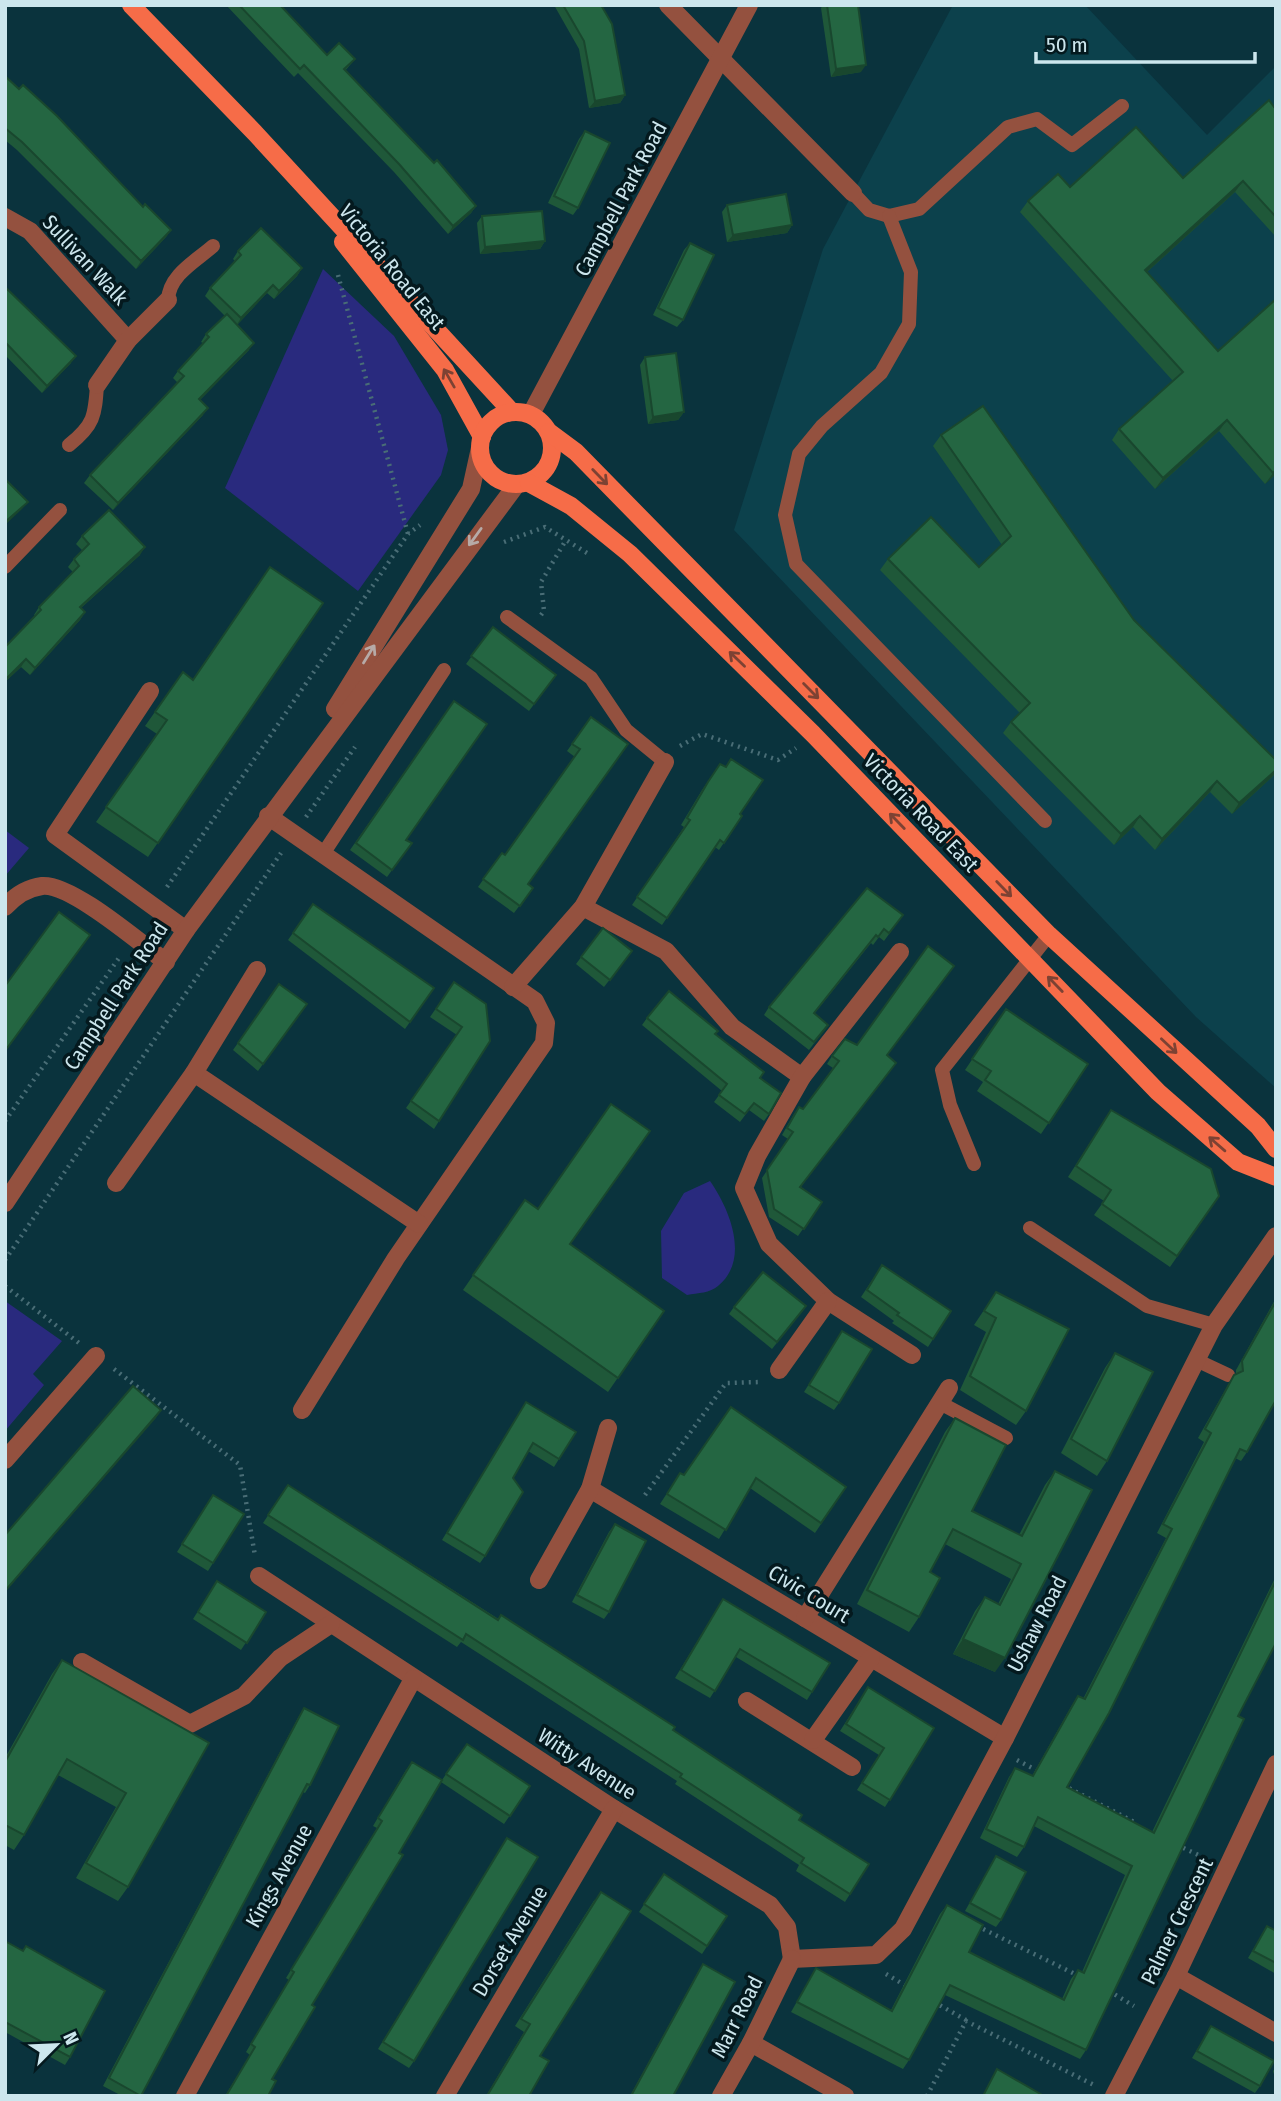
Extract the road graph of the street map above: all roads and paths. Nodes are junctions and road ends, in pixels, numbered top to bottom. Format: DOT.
graph roads {
  1 [pos="131,5"];
  2 [pos="668,5"];
  3 [pos="749,5"];
  4 [pos="721,60"];
  5 [pos="1122,106"];
  6 [pos="255,133"];
  7 [pos="853,193"];
  8 [pos="889,216"];
  9 [pos="5,217"];
  10 [pos="214,246"];
  11 [pos="336,268"];
  12 [pos="168,300"];
  13 [pos="128,340"];
  14 [pos="97,385"];
  15 [pos="511,411"];
  16 [pos="531,415"];
  17 [pos="549,432"];
  18 [pos="481,443"];
  19 [pos="69,445"];
  20 [pos="523,484"];
  21 [pos="60,510"];
  22 [pos="429,519"];
  23 [pos="408,534"];
  24 [pos="566,540"];
  25 [pos="5,567"];
  26 [pos="507,617"];
  27 [pos="528,632"];
  28 [pos="444,670"];
  29 [pos="150,691"];
  30 [pos="813,734"];
  31 [pos="665,762"];
  32 [pos="268,817"];
  33 [pos="1045,821"];
  34 [pos="323,854"];
  35 [pos="154,906"];
  36 [pos="5,907"];
  37 [pos="583,907"];
  38 [pos="186,930"];
  39 [pos="1049,934"];
  40 [pos="133,938"];
  41 [pos="900,952"];
  42 [pos="1029,957"];
  43 [pos="166,962"];
  44 [pos="257,970"];
  45 [pos="513,987"];
  46 [pos="194,1073"];
  47 [pos="802,1077"];
  48 [pos="5,1121"];
  49 [pos="1276,1149"];
  50 [pos="974,1164"];
  51 [pos="1276,1177"];
  52 [pos="116,1183"];
  53 [pos="5,1203"];
  54 [pos="419,1224"];
  55 [pos="1030,1228"];
  56 [pos="1276,1236"];
  57 [pos="5,1286"];
  58 [pos="828,1301"];
  59 [pos="1214,1325"];
  60 [pos="912,1355"];
  61 [pos="96,1356"];
  62 [pos="1196,1360"];
  63 [pos="779,1370"];
  64 [pos="1228,1375"];
  65 [pos="945,1395"];
  66 [pos="302,1410"];
  67 [pos="608,1428"];
  68 [pos="1006,1438"];
  69 [pos="5,1460"];
  70 [pos="590,1489"];
  71 [pos="632,1514"];
  72 [pos="259,1576"];
  73 [pos="539,1580"];
  74 [pos="805,1618"];
  75 [pos="331,1624"];
  76 [pos="871,1658"];
  77 [pos="82,1662"];
  78 [pos="413,1679"];
  79 [pos="747,1701"];
  80 [pos="813,1740"];
  81 [pos="1002,1744"];
  82 [pos="1276,1764"];
  83 [pos="852,1767"];
  84 [pos="1046,1776"];
  85 [pos="1058,1782"];
  86 [pos="614,1809"];
  87 [pos="1141,1826"];
  88 [pos="1165,1839"];
  89 [pos="1202,1857"];
  90 [pos="967,1921"];
  91 [pos="876,1955"];
  92 [pos="792,1959"];
  93 [pos="1176,1976"];
  94 [pos="1086,1980"];
  95 [pos="1098,1986"];
  96 [pos="920,1994"];
  97 [pos="931,2000"];
  98 [pos="1130,2003"];
  99 [pos="966,2021"];
  100 [pos="1276,2033"];
  101 [pos="751,2043"];
  102 [pos="1092,2084"];
  103 [pos="184,2096"];
  104 [pos="445,2096"];
  105 [pos="721,2096"];
  106 [pos="845,2096"];
  107 [pos="927,2096"];
  108 [pos="1114,2096"];
  1 -- 6 [label="main road, Victoria Road East"];
  2 -- 4 [label="street"];
  3 -- 4 [label="street, Campbell Park Road"];
  4 -- 7 [label="street"];
  4 -- 16 [label="street, Campbell Park Road"];
  5 -- 8 [label="lane"];
  6 -- 15 [label="main road, Victoria Road East"];
  18 -- 6 [label="main road, Victoria Road East, one-way"];
  7 -- 8 [label="lane"];
  8 -- 33 [label="lane"];
  9 -- 13 [label="street, Sullivan Walk"];
  10 -- 12 [label="lane"];
  11 -- 23 [label="path"];
  12 -- 13 [label="street"];
  13 -- 14 [label="street"];
  14 -- 19 [label="lane"];
  15 -- 16 [label="main road"];
  15 -- 18 [label="main road"];
  16 -- 17 [label="main road"];
  17 -- 20 [label="main road"];
  17 -- 39 [label="main road, Victoria Road East, one-way"];
  18 -- 20 [label="main road"];
  32 -- 18 [label="street, Campbell Park Road, one-way"];
  30 -- 20 [label="main road, Victoria Road East, one-way"];
  20 -- 32 [label="street, Campbell Park Road, one-way"];
  21 -- 25 [label="lane"];
  22 -- 23 [label="path"];
  23 -- 35 [label="path"];
  24 -- 27 [label="path"];
  26 -- 27 [label="lane"];
  27 -- 31 [label="lane"];
  28 -- 34 [label="lane"];
  29 -- 35 [label="street"];
  30 -- 31 [label="path"];
  42 -- 30 [label="main road, Victoria Road East, one-way"];
  31 -- 37 [label="street"];
  32 -- 34 [label="street"];
  32 -- 38 [label="street, Campbell Park Road"];
  34 -- 45 [label="street"];
  35 -- 38 [label="street"];
  36 -- 40 [label="street"];
  37 -- 45 [label="street"];
  37 -- 47 [label="street"];
  38 -- 43 [label="street, Campbell Park Road"];
  39 -- 42 [label="lane"];
  39 -- 49 [label="main road, Victoria Road East, one-way"];
  40 -- 43 [label="street"];
  40 -- 48 [label="path"];
  41 -- 47 [label="street"];
  42 -- 50 [label="lane"];
  51 -- 42 [label="main road, Victoria Road East, one-way"];
  43 -- 53 [label="street, Campbell Park Road"];
  44 -- 46 [label="street"];
  45 -- 54 [label="street"];
  46 -- 52 [label="street"];
  46 -- 54 [label="street"];
  47 -- 58 [label="street"];
  54 -- 66 [label="street"];
  55 -- 59 [label="lane"];
  56 -- 59 [label="street, Ushaw Road"];
  57 -- 61 [label="path"];
  58 -- 60 [label="street"];
  58 -- 63 [label="street"];
  59 -- 62 [label="street, Ushaw Road"];
  61 -- 69 [label="street"];
  61 -- 72 [label="path"];
  62 -- 64 [label="lane"];
  62 -- 81 [label="street, Ushaw Road"];
  63 -- 71 [label="path"];
  65 -- 68 [label="lane"];
  65 -- 74 [label="street"];
  67 -- 70 [label="street"];
  70 -- 71 [label="street, Civic Court"];
  70 -- 73 [label="street"];
  71 -- 74 [label="street, Civic Court"];
  72 -- 75 [label="street, Witty Avenue"];
  74 -- 76 [label="street, Civic Court"];
  75 -- 77 [label="street"];
  75 -- 78 [label="street, Witty Avenue"];
  76 -- 80 [label="street"];
  76 -- 81 [label="street, Civic Court"];
  78 -- 86 [label="street, Witty Avenue"];
  78 -- 103 [label="street, Kings Avenue"];
  79 -- 80 [label="street"];
  80 -- 83 [label="street"];
  81 -- 84 [label="path"];
  81 -- 91 [label="street, Ushaw Road"];
  82 -- 93 [label="street, Palmer Crescent"];
  85 -- 87 [label="path"];
  86 -- 92 [label="street, Witty Avenue"];
  86 -- 104 [label="street, Dorset Avenue"];
  88 -- 89 [label="path"];
  90 -- 94 [label="path"];
  91 -- 92 [label="street"];
  91 -- 96 [label="path"];
  92 -- 101 [label="street, Marr Road"];
  93 -- 100 [label="street"];
  93 -- 108 [label="street, Palmer Crescent"];
  95 -- 98 [label="path"];
  97 -- 99 [label="path"];
  99 -- 102 [label="path"];
  99 -- 107 [label="path"];
  101 -- 105 [label="street, Marr Road"];
  101 -- 106 [label="street"];
}
